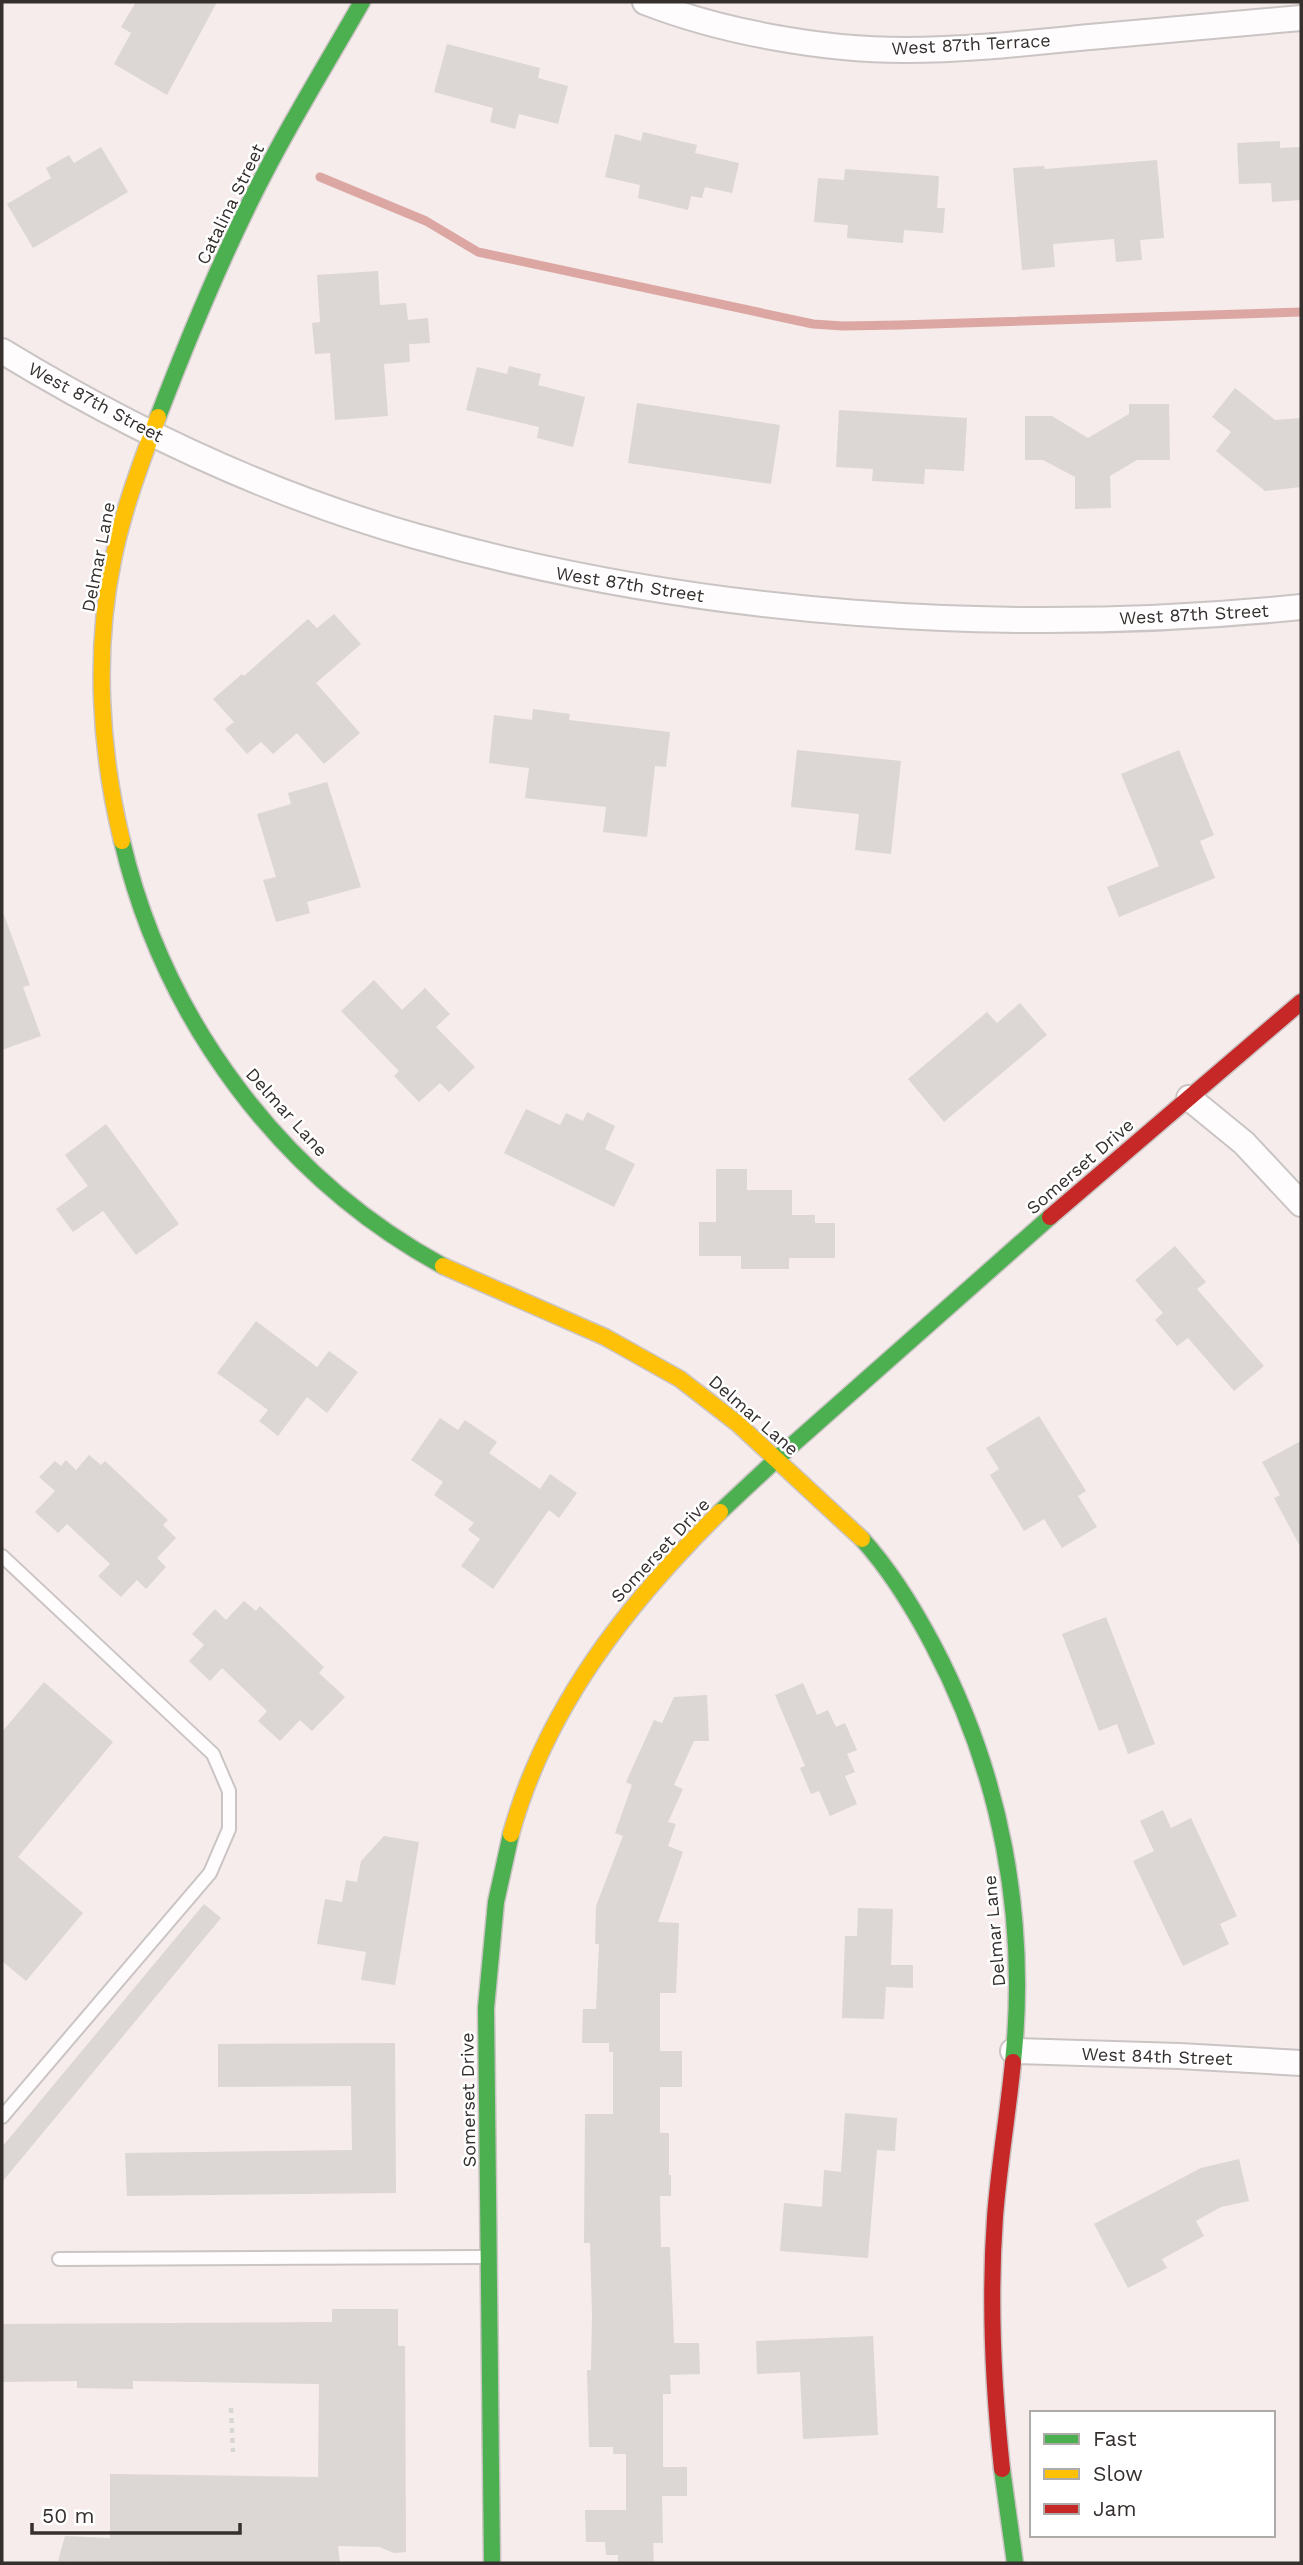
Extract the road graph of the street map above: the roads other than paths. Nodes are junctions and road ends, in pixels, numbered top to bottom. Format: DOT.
graph roads {
  1 [pos="362,2"];
  2 [pos="645,2"];
  3 [pos="1301,18"];
  4 [pos="2,351"];
  5 [pos="152,432"];
  6 [pos="1301,607"];
  7 [pos="1301,1002"];
  8 [pos="1189,1098"];
  9 [pos="1301,1204"];
  10 [pos="777,1459"];
  11 [pos="2,1556"];
  12 [pos="1013,2051"];
  13 [pos="1301,2063"];
  14 [pos="2,2117"];
  15 [pos="489,2257"];
  16 [pos="59,2259"];
  17 [pos="492,2563"];
  18 [pos="1015,2563"];
  1 -- 5 [label="street, Catalina Street"];
  2 -- 3 [label="street, West 87th Terrace"];
  4 -- 5 [label="street, West 87th Street"];
  5 -- 6 [label="street, West 87th Street"];
  5 -- 10 [label="street, Delmar Lane"];
  7 -- 8 [label="street, Somerset Drive"];
  8 -- 9 [label="street"];
  8 -- 10 [label="street, Somerset Drive"];
  10 -- 12 [label="street, Delmar Lane"];
  10 -- 15 [label="street, Somerset Drive"];
  11 -- 14 [label="lane"];
  12 -- 13 [label="street, West 84th Street"];
  12 -- 18 [label="street, Delmar Lane"];
  15 -- 16 [label="lane"];
  15 -- 17 [label="street, Somerset Drive"];
}
